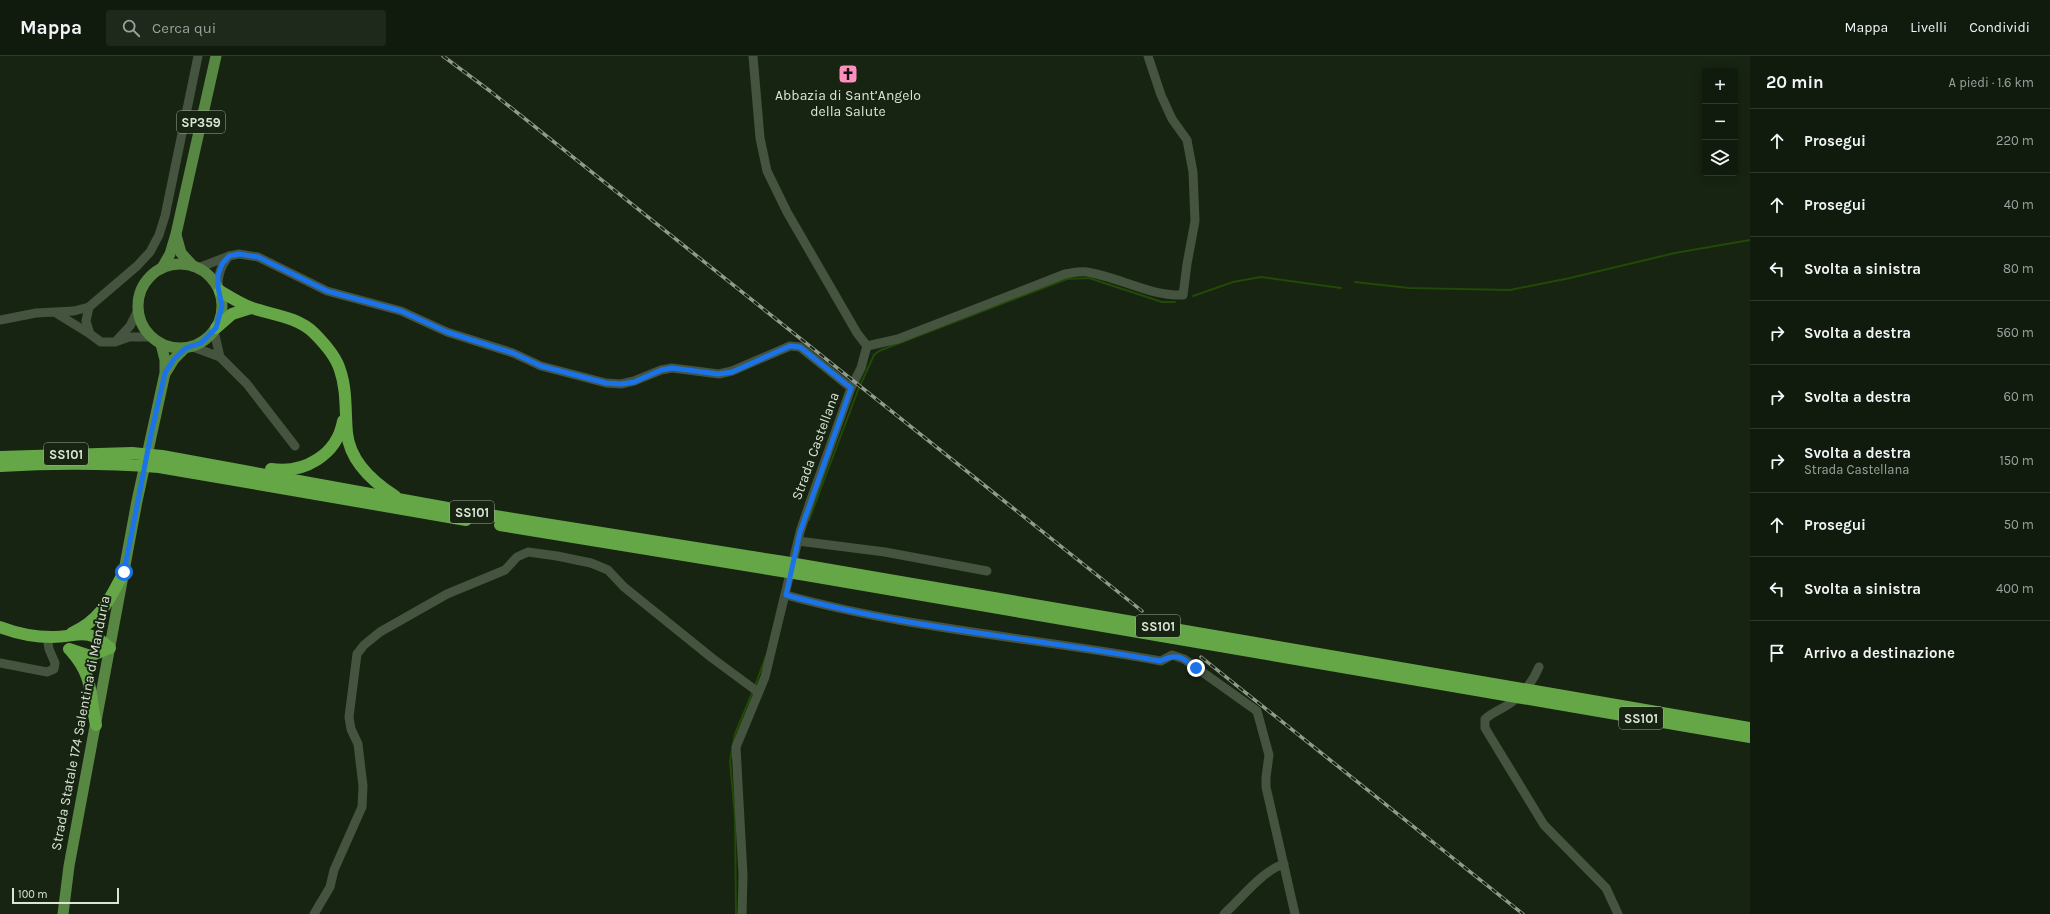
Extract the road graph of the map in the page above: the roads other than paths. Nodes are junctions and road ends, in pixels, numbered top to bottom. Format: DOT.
graph roads {
  1 [pos="198,56"];
  2 [pos="216,56"];
  3 [pos="753,56"];
  4 [pos="1148,56"];
  5 [pos="176,234"];
  6 [pos="229,256"];
  7 [pos="196,267"];
  8 [pos="162,268"];
  9 [pos="219,289"];
  10 [pos="89,307"];
  11 [pos="251,308"];
  12 [pos="138,310"];
  13 [pos="56,313"];
  14 [pos="0,320"];
  15 [pos="215,330"];
  16 [pos="90,334"];
  17 [pos="151,337"];
  18 [pos="115,342"];
  19 [pos="161,344"];
  20 [pos="867,346"];
  21 [pos="189,348"];
  22 [pos="220,357"];
  23 [pos="165,373"];
  24 [pos="851,388"];
  25 [pos="346,406"];
  26 [pos="295,446"];
  27 [pos="0,457"];
  28 [pos="130,459"];
  29 [pos="160,461"];
  30 [pos="33,464"];
  31 [pos="0,466"];
  32 [pos="222,467"];
  33 [pos="0,474"];
  34 [pos="402,500"];
  35 [pos="798,541"];
  36 [pos="783,566"];
  37 [pos="987,571"];
  38 [pos="124,572"];
  39 [pos="786,595"];
  40 [pos="0,627"];
  41 [pos="69,634"];
  42 [pos="50,637"];
  43 [pos="110,648"];
  44 [pos="69,649"];
  45 [pos="0,663"];
  46 [pos="1539,667"];
  47 [pos="754,689"];
  48 [pos="1537,695"];
  49 [pos="96,725"];
  50 [pos="1750,728"];
  51 [pos="1750,737"];
  52 [pos="1284,864"];
  53 [pos="63,914"];
  54 [pos="314,914"];
  55 [pos="742,914"];
  56 [pos="1224,914"];
  57 [pos="1295,914"];
  58 [pos="1618,914"];
  1 -- 10 [label="street"];
  2 -- 5 [label="main road, SP359"];
  3 -- 20 [label="street"];
  4 -- 20 [label="street"];
  5 -- 7 [label="main road, SP359"];
  5 -- 8 [label="main road, SP359"];
  6 -- 7 [label="street"];
  6 -- 9 [label="street"];
  6 -- 24 [label="street"];
  7 -- 8 [label="main road"];
  7 -- 9 [label="main road"];
  8 -- 12 [label="main road"];
  9 -- 11 [label="highway"];
  9 -- 15 [label="main road"];
  10 -- 13 [label="street"];
  10 -- 16 [label="street"];
  11 -- 15 [label="highway"];
  11 -- 25 [label="highway"];
  12 -- 17 [label="main road"];
  12 -- 18 [label="street"];
  13 -- 14 [label="street"];
  13 -- 16 [label="street"];
  15 -- 21 [label="main road"];
  15 -- 22 [label="street"];
  16 -- 18 [label="street"];
  17 -- 18 [label="street"];
  17 -- 19 [label="main road"];
  19 -- 21 [label="main road"];
  19 -- 23 [label="main road, Strada Statale 174 Salentina di Manduria"];
  20 -- 24 [label="street, Strada Castellana"];
  21 -- 22 [label="street"];
  21 -- 23 [label="main road, Strada Statale 174 Salentina di Manduria"];
  22 -- 26 [label="street"];
  23 -- 38 [label="main road, Strada Statale 174 Salentina di Manduria"];
  24 -- 35 [label="street, Strada Castellana"];
  25 -- 32 [label="highway"];
  25 -- 34 [label="highway"];
  27 -- 28 [label="highway, SS101"];
  28 -- 29 [label="highway, SS101"];
  28 -- 30 [label="highway, SS101"];
  29 -- 32 [label="highway, SS101"];
  29 -- 36 [label="highway, SS101"];
  30 -- 31 [label="highway, SS101"];
  30 -- 33 [label="highway"];
  32 -- 34 [label="highway, SS101"];
  34 -- 36 [label="highway, SS101"];
  35 -- 37 [label="street"];
  35 -- 39 [label="street, Strada Castellana"];
  36 -- 48 [label="highway, SS101"];
  38 -- 41 [label="highway"];
  38 -- 43 [label="main road, Strada Statale 174 Salentina di Manduria"];
  39 -- 47 [label="street, Strada Castellana"];
  39 -- 52 [label="street"];
  40 -- 42 [label="highway"];
  41 -- 42 [label="highway"];
  41 -- 43 [label="highway"];
  42 -- 44 [label="highway"];
  42 -- 45 [label="street"];
  43 -- 44 [label="highway"];
  43 -- 49 [label="main road, Strada Statale 174 Salentina di Manduria"];
  44 -- 49 [label="highway"];
  46 -- 58 [label="street"];
  47 -- 54 [label="street"];
  47 -- 55 [label="street, Strada Castellana"];
  48 -- 50 [label="highway, SS101"];
  48 -- 51 [label="highway, SS101"];
  49 -- 53 [label="main road, Strada Statale 174 Salentina di Manduria"];
  52 -- 56 [label="street"];
  52 -- 57 [label="street"];
}
